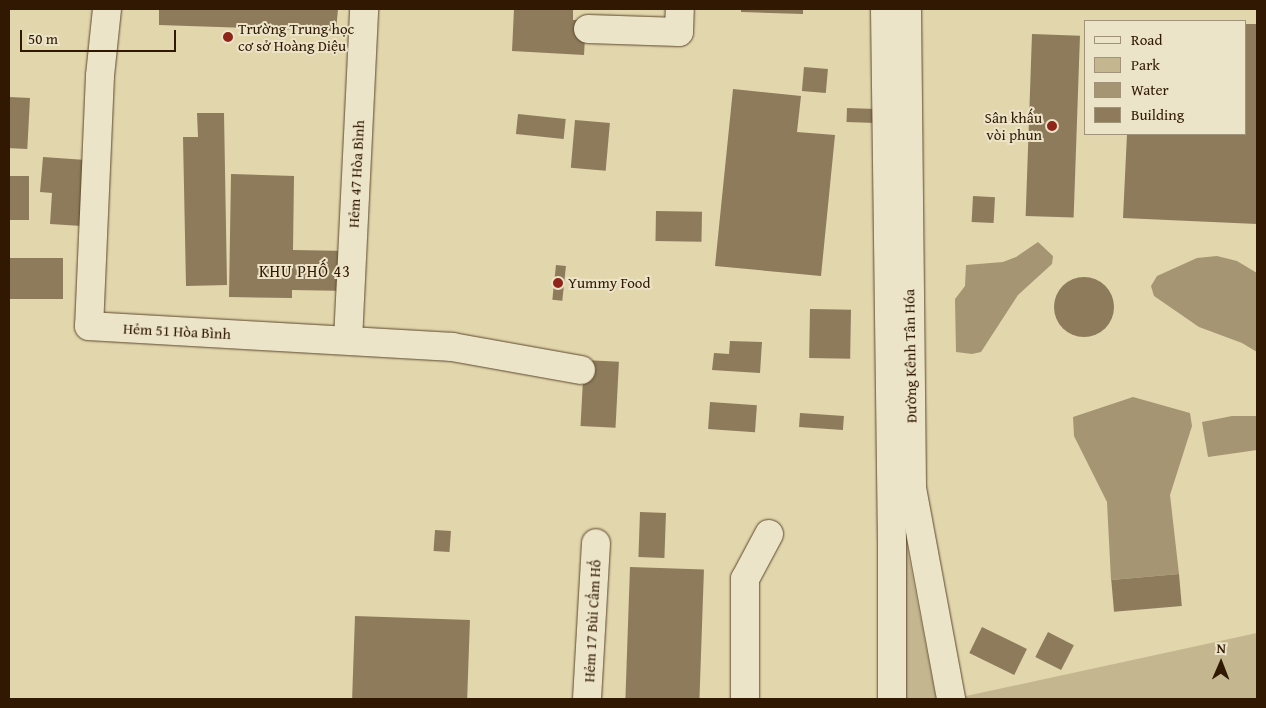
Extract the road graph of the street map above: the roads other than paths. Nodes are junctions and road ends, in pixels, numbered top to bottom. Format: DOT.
graph roads {
  1 [pos="107,9"];
  2 [pos="364,9"];
  3 [pos="680,9"];
  4 [pos="885,9"];
  5 [pos="907,9"];
  6 [pos="588,29"];
  7 [pos="348,340"];
  8 [pos="582,370"];
  9 [pos="769,534"];
  10 [pos="596,543"];
  11 [pos="587,699"];
  12 [pos="745,699"];
  13 [pos="892,699"];
  14 [pos="952,699"];
  1 -- 7 [label="street, Hẻm 51 Hòa Bình"];
  2 -- 7 [label="street, Hẻm 47 Hòa Bình"];
  3 -- 6 [label="street"];
  4 -- 13 [label="street, Đường Kênh Tân Hóa"];
  5 -- 14 [label="street, Đường Kênh Tân Hóa"];
  7 -- 8 [label="street, Hẻm 51 Hòa Bình"];
  9 -- 12 [label="street"];
  10 -- 11 [label="street, Hẻm 17 Bùi Cẩm Hổ"];
}
